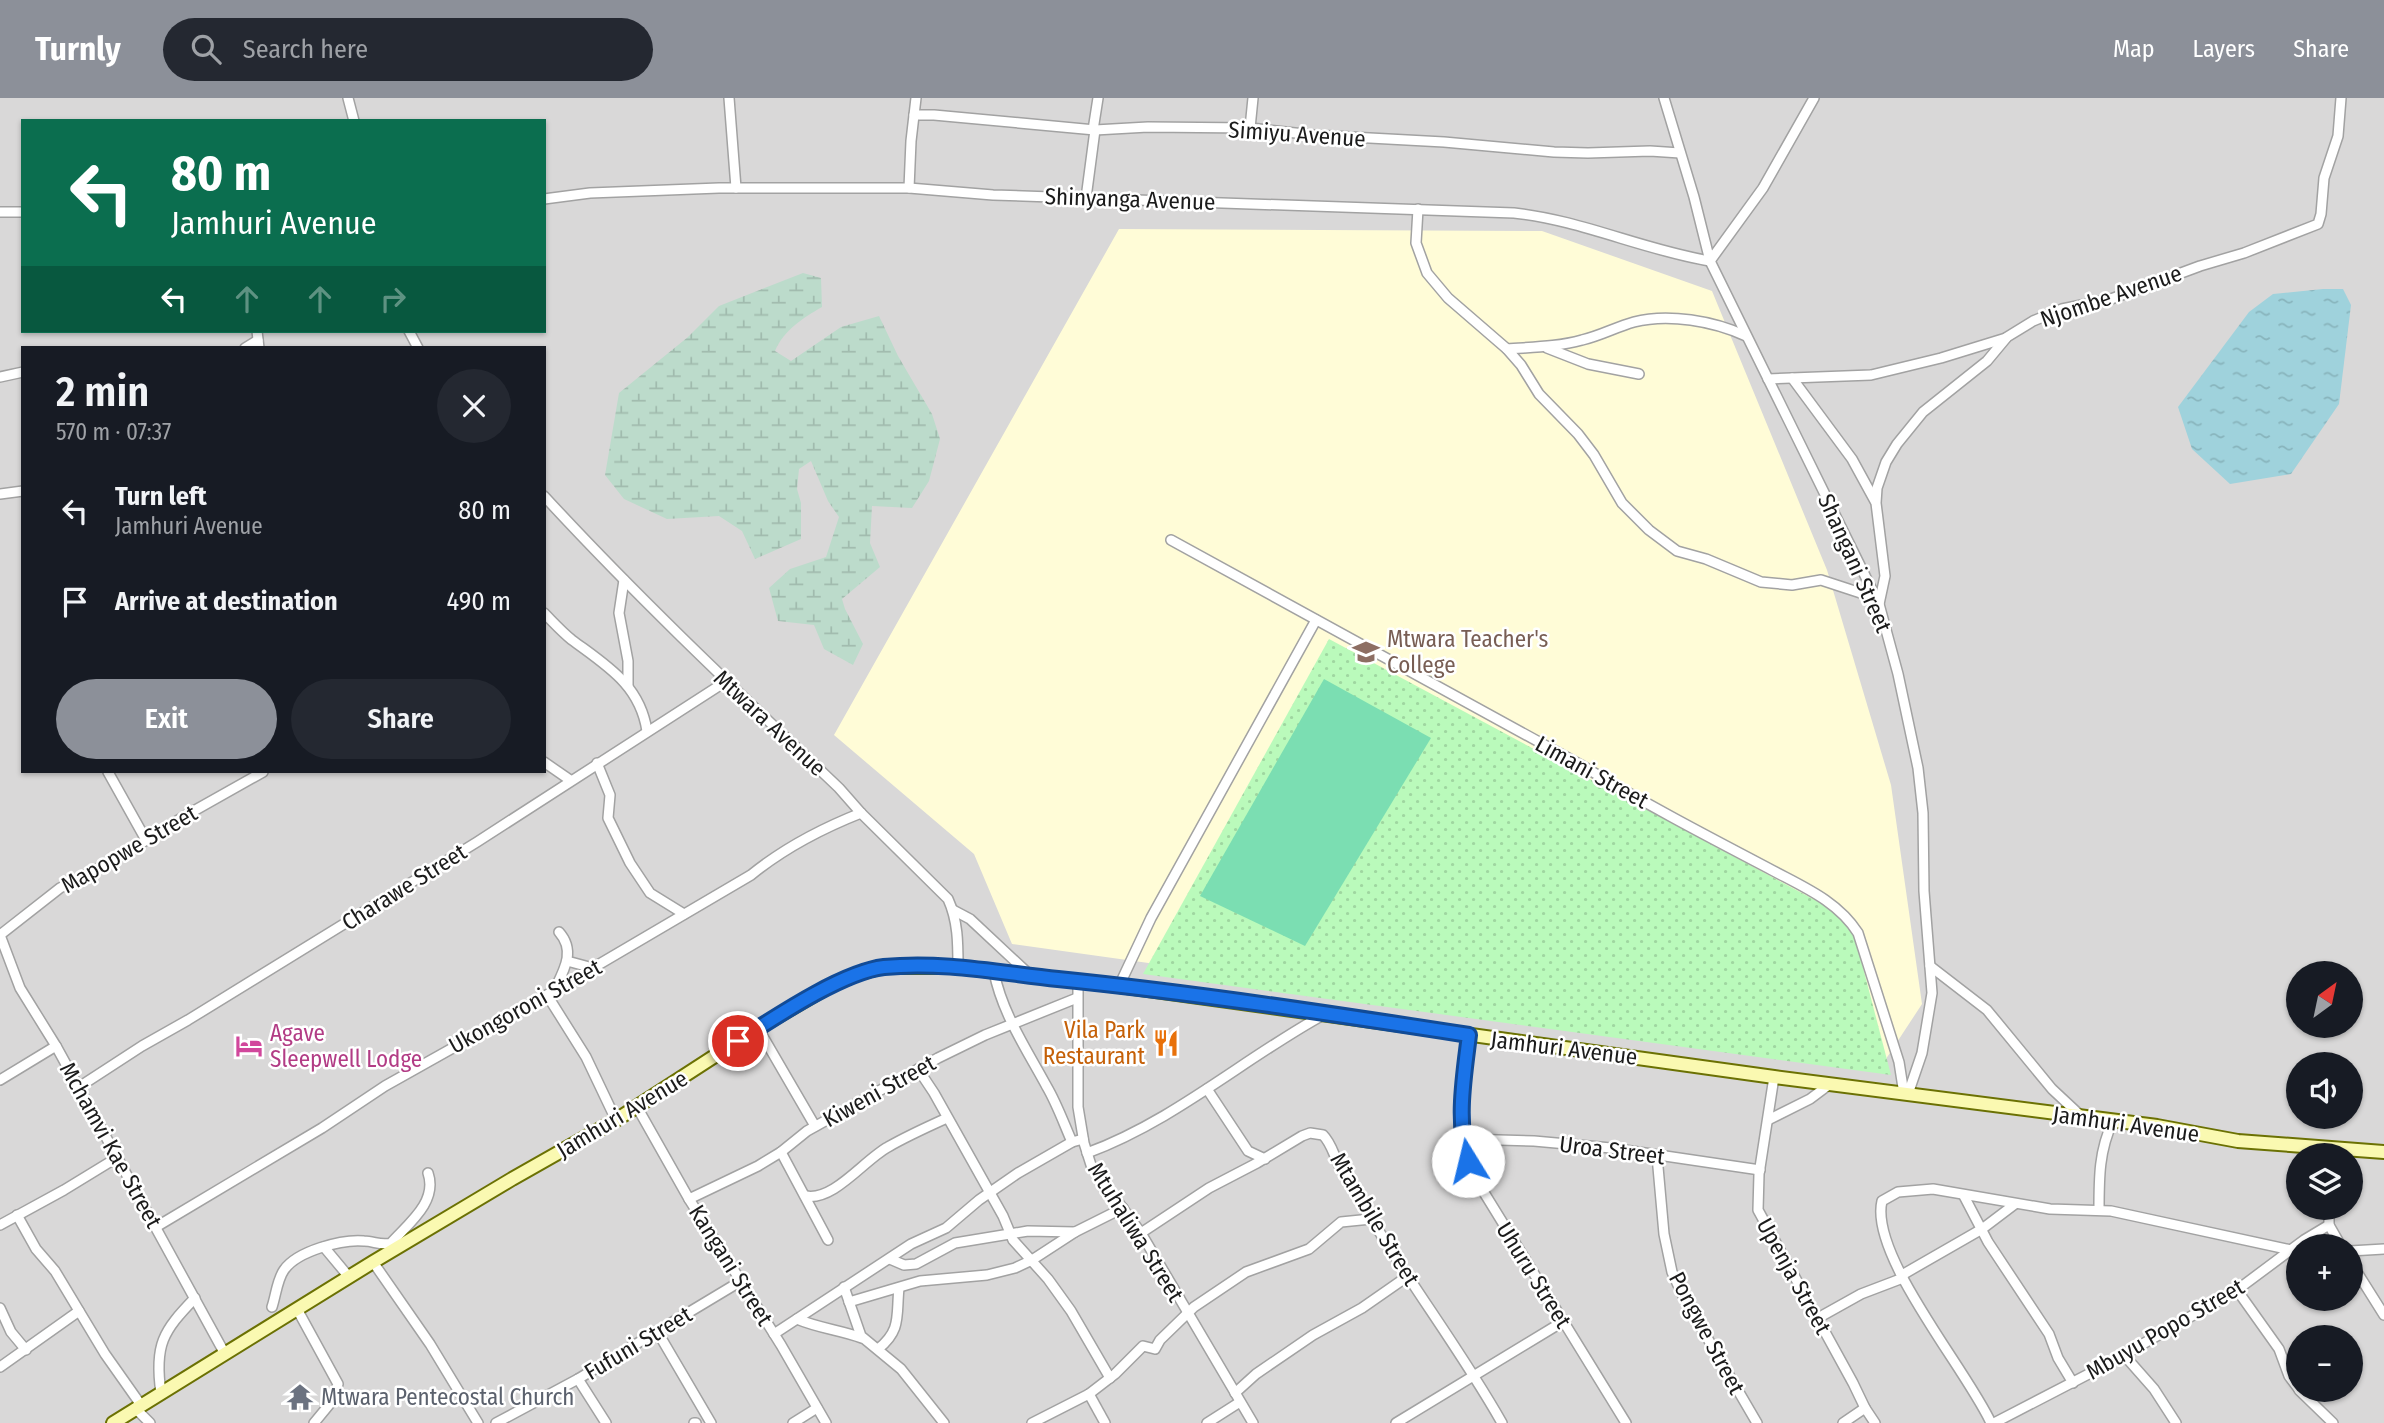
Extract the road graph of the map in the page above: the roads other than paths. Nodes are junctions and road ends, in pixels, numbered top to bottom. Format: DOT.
graph roads {
  1 [pos="348,98"];
  2 [pos="729,98"];
  3 [pos="916,98"];
  4 [pos="1098,98"];
  5 [pos="1253,98"];
  6 [pos="1664,98"];
  7 [pos="1814,98"];
  8 [pos="2341,98"];
  9 [pos="914,115"];
  10 [pos="353,119"];
  11 [pos="1250,128"];
  12 [pos="1094,130"];
  13 [pos="1680,153"];
  14 [pos="736,188"];
  15 [pos="909,188"];
  16 [pos="1086,198"];
  17 [pos="546,199"];
  18 [pos="1418,209"];
  19 [pos="0,212"];
  20 [pos="21,212"];
  21 [pos="1710,261"];
  22 [pos="1746,336"];
  23 [pos="2007,337"];
  24 [pos="1545,347"];
  25 [pos="1507,349"];
  26 [pos="21,372"];
  27 [pos="1639,374"];
  28 [pos="0,377"];
  29 [pos="1792,378"];
  30 [pos="1768,379"];
  31 [pos="21,491"];
  32 [pos="0,494"];
  33 [pos="546,498"];
  34 [pos="1875,503"];
  35 [pos="1171,540"];
  36 [pos="624,580"];
  37 [pos="1878,601"];
  38 [pos="546,615"];
  39 [pos="1316,620"];
  40 [pos="725,682"];
  41 [pos="628,685"];
  42 [pos="647,731"];
  43 [pos="546,763"];
  44 [pos="597,763"];
  45 [pos="109,773"];
  46 [pos="261,773"];
  47 [pos="570,780"];
  48 [pos="861,813"];
  49 [pos="146,841"];
  50 [pos="953,910"];
  51 [pos="684,914"];
  52 [pos="559,932"];
  53 [pos="0,935"];
  54 [pos="567,961"];
  55 [pos="1930,965"];
  56 [pos="958,967"];
  57 [pos="593,968"];
  58 [pos="994,972"];
  59 [pos="1031,976"];
  60 [pos="1078,981"];
  61 [pos="1119,986"];
  62 [pos="550,993"];
  63 [pos="1077,998"];
  64 [pos="1325,1014"];
  65 [pos="1013,1024"];
  66 [pos="758,1028"];
  67 [pos="1469,1035"];
  68 [pos="56,1046"];
  69 [pos="918,1069"];
  70 [pos="1774,1077"];
  71 [pos="0,1080"];
  72 [pos="1830,1084"];
  73 [pos="79,1087"];
  74 [pos="1207,1089"];
  75 [pos="1906,1094"];
  76 [pos="636,1108"];
  77 [pos="2082,1117"];
  78 [pos="947,1118"];
  79 [pos="616,1120"];
  80 [pos="1768,1120"];
  81 [pos="2113,1121"];
  82 [pos="816,1126"];
  83 [pos="1083,1139"];
  84 [pos="1463,1139"];
  85 [pos="1072,1142"];
  86 [pos="2286,1147"];
  87 [pos="781,1152"];
  88 [pos="2363,1152"];
  89 [pos="2384,1152"];
  90 [pos="1087,1153"];
  91 [pos="1657,1156"];
  92 [pos="118,1157"];
  93 [pos="1265,1159"];
  94 [pos="1760,1170"];
  95 [pos="428,1173"];
  96 [pos="989,1193"];
  97 [pos="806,1196"];
  98 [pos="1964,1196"];
  99 [pos="689,1199"];
  100 [pos="2015,1204"];
  101 [pos="1123,1208"];
  102 [pos="2099,1210"];
  103 [pos="17,1215"];
  104 [pos="1371,1219"];
  105 [pos="2329,1220"];
  106 [pos="2,1221"];
  107 [pos="2329,1225"];
  108 [pos="156,1227"];
  109 [pos="1982,1229"];
  110 [pos="1075,1232"];
  111 [pos="1141,1233"];
  112 [pos="1009,1234"];
  113 [pos="2315,1234"];
  114 [pos="2334,1234"];
  115 [pos="828,1240"];
  116 [pos="324,1247"];
  117 [pos="2286,1249"];
  118 [pos="2384,1249"];
  119 [pos="2363,1250"];
  120 [pos="2286,1254"];
  121 [pos="890,1259"];
  122 [pos="1032,1260"];
  123 [pos="373,1262"];
  124 [pos="1408,1276"];
  125 [pos="1902,1276"];
  126 [pos="349,1277"];
  127 [pos="741,1281"];
  128 [pos="2363,1282"];
  129 [pos="844,1287"];
  130 [pos="899,1287"];
  131 [pos="2237,1290"];
  132 [pos="195,1297"];
  133 [pos="849,1302"];
  134 [pos="272,1307"];
  135 [pos="0,1308"];
  136 [pos="297,1309"];
  137 [pos="79,1311"];
  138 [pos="1187,1315"];
  139 [pos="2384,1315"];
  140 [pos="1818,1318"];
  141 [pos="797,1319"];
  142 [pos="1564,1321"];
  143 [pos="657,1331"];
  144 [pos="774,1334"];
  145 [pos="863,1338"];
  146 [pos="877,1349"];
  147 [pos="26,1350"];
  148 [pos="225,1354"];
  149 [pos="2124,1355"];
  150 [pos="2286,1366"];
  151 [pos="0,1367"];
  152 [pos="1475,1374"];
  153 [pos="1110,1378"];
  154 [pos="578,1379"];
  155 [pos="2073,1383"];
  156 [pos="161,1392"];
  157 [pos="1235,1393"];
  158 [pos="1089,1394"];
  159 [pos="1240,1402"];
  160 [pos="2311,1402"];
  161 [pos="138,1406"];
  162 [pos="817,1408"];
  163 [pos="1864,1408"];
  164 [pos="113,1423"];
  165 [pos="150,1423"];
  166 [pos="314,1423"];
  167 [pos="478,1423"];
  168 [pos="496,1423"];
  169 [pos="606,1423"];
  170 [pos="711,1423"];
  171 [pos="793,1423"];
  172 [pos="826,1423"];
  173 [pos="944,1423"];
  174 [pos="1032,1423"];
  175 [pos="1105,1423"];
  176 [pos="1207,1423"];
  177 [pos="1253,1423"];
  178 [pos="1396,1423"];
  179 [pos="1502,1423"];
  180 [pos="1626,1423"];
  181 [pos="1757,1423"];
  182 [pos="1843,1423"];
  183 [pos="1875,1423"];
  184 [pos="1993,1423"];
  185 [pos="2176,1423"];
  186 [pos="2333,1423"];
  1 -- 10 [label="street"];
  2 -- 14 [label="street"];
  3 -- 9 [label="street"];
  4 -- 12 [label="street"];
  5 -- 11 [label="street"];
  6 -- 13 [label="street, Shangani Street"];
  7 -- 21 [label="street"];
  8 -- 23 [label="street, Njombe Avenue"];
  9 -- 12 [label="street, Simiyu Avenue"];
  9 -- 15 [label="street"];
  11 -- 12 [label="street, Simiyu Avenue"];
  11 -- 13 [label="street, Simiyu Avenue"];
  12 -- 16 [label="street"];
  13 -- 21 [label="street, Shangani Street"];
  14 -- 15 [label="street, Shinyanga Avenue"];
  14 -- 17 [label="street, Shinyanga Avenue"];
  15 -- 16 [label="street, Shinyanga Avenue"];
  16 -- 18 [label="street, Shinyanga Avenue"];
  18 -- 21 [label="street, Shinyanga Avenue"];
  18 -- 25 [label="street"];
  19 -- 20 [label="street"];
  21 -- 22 [label="street, Shangani Street"];
  22 -- 24 [label="street"];
  22 -- 30 [label="street, Shangani Street"];
  23 -- 29 [label="street"];
  23 -- 34 [label="street, Njombe Avenue"];
  24 -- 25 [label="street"];
  24 -- 27 [label="street"];
  25 -- 37 [label="street"];
  26 -- 28 [label="street"];
  29 -- 30 [label="street"];
  29 -- 34 [label="street"];
  30 -- 37 [label="street, Shangani Street"];
  31 -- 32 [label="street"];
  33 -- 36 [label="street, Mtwara Avenue"];
  34 -- 37 [label="street, Njombe Avenue"];
  35 -- 39 [label="street, Limani Street"];
  36 -- 40 [label="street, Mtwara Avenue"];
  36 -- 41 [label="street"];
  37 -- 55 [label="street, Shangani Street"];
  38 -- 41 [label="street"];
  39 -- 61 [label="street"];
  39 -- 75 [label="street, Limani Street"];
  40 -- 42 [label="street, Charawe Street"];
  40 -- 48 [label="street, Mtwara Avenue"];
  41 -- 42 [label="street"];
  42 -- 44 [label="street, Charawe Street"];
  43 -- 47 [label="street"];
  44 -- 47 [label="street, Charawe Street"];
  44 -- 51 [label="street"];
  45 -- 49 [label="street"];
  46 -- 49 [label="street, Mapopwe Street"];
  47 -- 73 [label="street, Charawe Street"];
  48 -- 50 [label="street, Mtwara Avenue"];
  48 -- 51 [label="street, Ukongoroni Street"];
  49 -- 53 [label="street, Mapopwe Street"];
  50 -- 56 [label="street, Mtwara Avenue"];
  50 -- 59 [label="street"];
  51 -- 57 [label="street, Ukongoroni Street"];
  52 -- 54 [label="street"];
  53 -- 68 [label="street, Mchamvi Kae Street"];
  54 -- 57 [label="street"];
  54 -- 62 [label="street"];
  55 -- 75 [label="street, Shangani Street"];
  55 -- 77 [label="street"];
  56 -- 58 [label="street, Jamhuri Avenue"];
  56 -- 66 [label="street, Jamhuri Avenue"];
  57 -- 62 [label="street, Ukongoroni Street"];
  58 -- 59 [label="street, Jamhuri Avenue"];
  58 -- 65 [label="street"];
  59 -- 60 [label="street, Jamhuri Avenue"];
  60 -- 61 [label="street, Jamhuri Avenue"];
  60 -- 63 [label="street, Mtuhaliwa Street"];
  61 -- 64 [label="street, Jamhuri Avenue"];
  62 -- 79 [label="street"];
  62 -- 108 [label="street, Ukongoroni Street"];
  63 -- 65 [label="street, Kiweni Street"];
  63 -- 83 [label="street, Mtuhaliwa Street"];
  64 -- 67 [label="street, Jamhuri Avenue"];
  64 -- 74 [label="street"];
  65 -- 69 [label="street, Kiweni Street"];
  65 -- 85 [label="street"];
  66 -- 76 [label="street, Jamhuri Avenue"];
  66 -- 82 [label="street"];
  67 -- 70 [label="street, Jamhuri Avenue"];
  67 -- 84 [label="street, Uhuru Street"];
  68 -- 71 [label="street"];
  68 -- 73 [label="street, Mchamvi Kae Street"];
  69 -- 78 [label="street"];
  69 -- 82 [label="street, Kiweni Street"];
  70 -- 72 [label="street, Jamhuri Avenue"];
  70 -- 80 [label="street, Upenja Street"];
  72 -- 75 [label="street, Jamhuri Avenue"];
  72 -- 80 [label="street"];
  73 -- 92 [label="street, Mchamvi Kae Street"];
  74 -- 90 [label="street"];
  74 -- 93 [label="street"];
  75 -- 77 [label="street, Jamhuri Avenue"];
  76 -- 79 [label="street, Jamhuri Avenue"];
  76 -- 99 [label="street, Kangani Street"];
  77 -- 81 [label="street, Jamhuri Avenue"];
  78 -- 96 [label="street"];
  78 -- 97 [label="street"];
  79 -- 123 [label="street, Jamhuri Avenue"];
  80 -- 94 [label="street, Upenja Street"];
  81 -- 86 [label="street, Jamhuri Avenue"];
  81 -- 102 [label="street"];
  82 -- 87 [label="street, Kiweni Street"];
  83 -- 85 [label="street"];
  83 -- 90 [label="street, Mtuhaliwa Street"];
  84 -- 91 [label="street, Uroa Street"];
  84 -- 142 [label="street, Uhuru Street"];
  85 -- 96 [label="street"];
  87 -- 97 [label="street"];
  87 -- 99 [label="street, Kiweni Street"];
  88 -- 89 [label="street, Jamhuri Avenue"];
  90 -- 101 [label="street, Mtuhaliwa Street"];
  91 -- 94 [label="street, Uroa Street"];
  91 -- 181 [label="street, Pongwe Street"];
  92 -- 103 [label="street"];
  92 -- 108 [label="street, Mchamvi Kae Street"];
  93 -- 104 [label="street, Mtambile Street"];
  93 -- 111 [label="street, Mtambile Street"];
  94 -- 140 [label="street, Upenja Street"];
  95 -- 116 [label="street"];
  96 -- 112 [label="street"];
  96 -- 121 [label="street"];
  97 -- 115 [label="street"];
  98 -- 100 [label="street"];
  98 -- 109 [label="street"];
  98 -- 125 [label="street"];
  99 -- 127 [label="street, Kangani Street"];
  100 -- 102 [label="street"];
  100 -- 109 [label="street"];
  101 -- 110 [label="street"];
  101 -- 111 [label="street, Mtuhaliwa Street"];
  102 -- 117 [label="street"];
  103 -- 106 [label="street"];
  103 -- 137 [label="street"];
  104 -- 124 [label="street, Mtambile Street"];
  104 -- 138 [label="street"];
  105 -- 107 [label="street"];
  107 -- 113 [label="street, Mbuyu Popo Street"];
  107 -- 114 [label="street"];
  108 -- 132 [label="street, Mchamvi Kae Street"];
  109 -- 125 [label="street"];
  109 -- 155 [label="street"];
  110 -- 112 [label="street"];
  110 -- 122 [label="street"];
  111 -- 138 [label="street, Mtuhaliwa Street"];
  112 -- 121 [label="street"];
  112 -- 122 [label="street"];
  116 -- 126 [label="street"];
  116 -- 134 [label="street"];
  118 -- 119 [label="street"];
  120 -- 131 [label="street, Mbuyu Popo Street"];
  121 -- 129 [label="street"];
  122 -- 130 [label="street"];
  122 -- 153 [label="street"];
  123 -- 126 [label="street, Jamhuri Avenue"];
  123 -- 167 [label="street"];
  124 -- 152 [label="street, Mtambile Street"];
  124 -- 157 [label="street"];
  125 -- 140 [label="street"];
  125 -- 184 [label="street"];
  126 -- 136 [label="street, Jamhuri Avenue"];
  127 -- 143 [label="street, Fufuni Street"];
  127 -- 144 [label="street, Kangani Street"];
  128 -- 139 [label="street"];
  129 -- 133 [label="street"];
  129 -- 141 [label="street"];
  130 -- 133 [label="street"];
  130 -- 146 [label="street"];
  131 -- 149 [label="street, Mbuyu Popo Street"];
  131 -- 150 [label="street"];
  132 -- 148 [label="street, Mchamvi Kae Street"];
  132 -- 156 [label="street"];
  133 -- 145 [label="street"];
  135 -- 147 [label="street"];
  136 -- 148 [label="street, Jamhuri Avenue"];
  136 -- 166 [label="street"];
  137 -- 147 [label="street"];
  137 -- 161 [label="street"];
  138 -- 153 [label="street"];
  138 -- 157 [label="street, Mtuhaliwa Street"];
  140 -- 163 [label="street, Upenja Street"];
  141 -- 144 [label="street"];
  141 -- 145 [label="street"];
  142 -- 152 [label="street"];
  142 -- 180 [label="street, Uhuru Street"];
  143 -- 154 [label="street, Fufuni Street"];
  143 -- 170 [label="street"];
  144 -- 162 [label="street, Kangani Street"];
  145 -- 146 [label="street"];
  146 -- 173 [label="street"];
  147 -- 151 [label="street"];
  148 -- 156 [label="street, Jamhuri Avenue"];
  149 -- 155 [label="street, Mbuyu Popo Street"];
  149 -- 185 [label="street"];
  152 -- 178 [label="street"];
  152 -- 179 [label="street, Mtambile Street"];
  153 -- 158 [label="street"];
  154 -- 168 [label="street, Fufuni Street"];
  154 -- 169 [label="street"];
  155 -- 184 [label="street, Mbuyu Popo Street"];
  156 -- 161 [label="street, Jamhuri Avenue"];
  157 -- 159 [label="street, Mtuhaliwa Street"];
  158 -- 174 [label="street"];
  158 -- 175 [label="street"];
  159 -- 176 [label="street"];
  159 -- 177 [label="street, Mtuhaliwa Street"];
  160 -- 186 [label="street"];
  161 -- 164 [label="street, Jamhuri Avenue"];
  161 -- 165 [label="street"];
  162 -- 171 [label="street"];
  162 -- 172 [label="street, Kangani Street"];
  163 -- 182 [label="street"];
  163 -- 183 [label="street, Upenja Street"];
}
